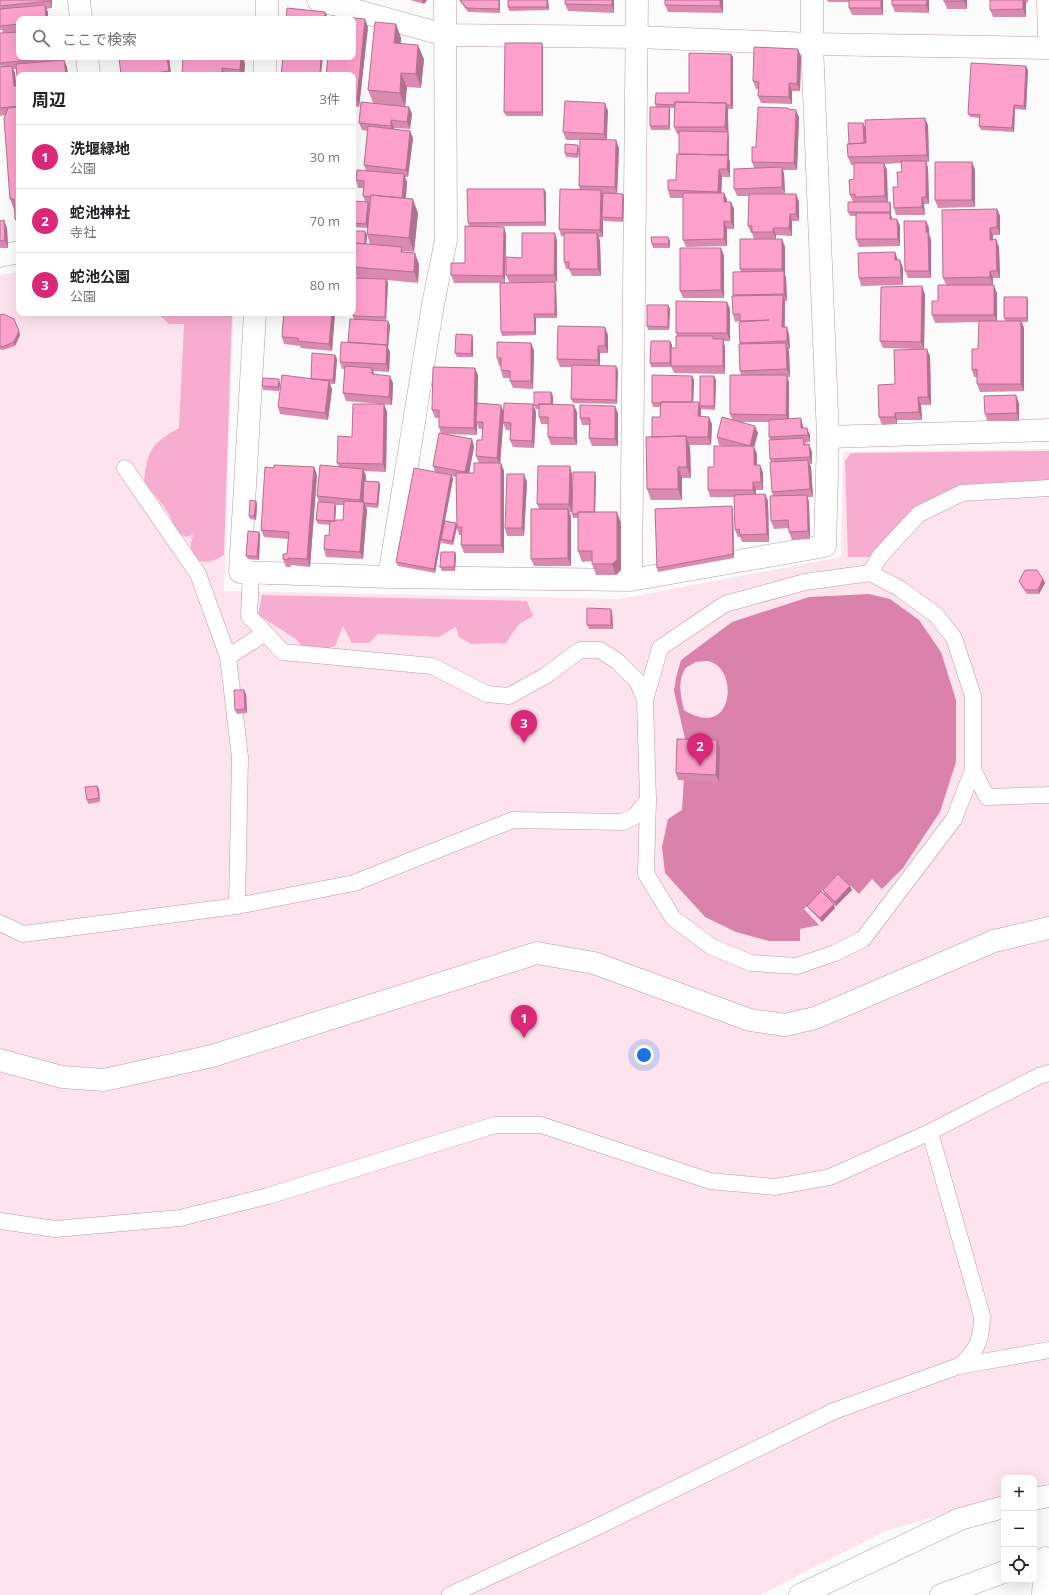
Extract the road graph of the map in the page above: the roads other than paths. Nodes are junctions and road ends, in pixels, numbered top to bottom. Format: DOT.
graph roads {
  1 [pos="79,0"];
  2 [pos="267,0"];
  3 [pos="318,0"];
  4 [pos="445,0"];
  5 [pos="637,0"];
  6 [pos="812,0"];
  7 [pos="1048,0"];
  8 [pos="81,16"];
  9 [pos="267,16"];
  10 [pos="445,35"];
  11 [pos="637,37"];
  12 [pos="1049,43"];
  13 [pos="812,44"];
  14 [pos="1049,48"];
  15 [pos="87,60"];
  16 [pos="265,60"];
  17 [pos="89,72"];
  18 [pos="265,72"];
  19 [pos="16,253"];
  20 [pos="0,256"];
  21 [pos="255,316"];
  22 [pos="1049,430"];
  23 [pos="828,437"];
  24 [pos="125,468"];
  25 [pos="1049,488"];
  26 [pos="251,573"];
  27 [pos="870,573"];
  28 [pos="389,577"];
  29 [pos="631,580"];
  30 [pos="265,633"];
  31 [pos="228,657"];
  32 [pos="645,700"];
  33 [pos="974,770"];
  34 [pos="1049,795"];
  35 [pos="648,800"];
  36 [pos="237,906"];
  37 [pos="0,923"];
  38 [pos="1049,928"];
  39 [pos="0,1060"];
  40 [pos="1049,1073"];
  41 [pos="930,1132"];
  42 [pos="0,1221"];
  43 [pos="1049,1350"];
  44 [pos="958,1366"];
  45 [pos="1049,1496"];
  46 [pos="1037,1498"];
  47 [pos="1001,1508"];
  48 [pos="1043,1559"];
  49 [pos="1001,1573"];
  50 [pos="450,1595"];
  51 [pos="800,1595"];
  52 [pos="941,1595"];
  53 [pos="1043,1595"];
  1 -- 8 [label="street"];
  2 -- 9 [label="street"];
  3 -- 10 [label="street"];
  4 -- 10 [label="street"];
  5 -- 11 [label="street"];
  6 -- 13 [label="street"];
  7 -- 12 [label="street"];
  10 -- 11 [label="street"];
  10 -- 28 [label="street"];
  11 -- 13 [label="street"];
  11 -- 29 [label="street"];
  13 -- 14 [label="street"];
  13 -- 23 [label="street"];
  15 -- 17 [label="street"];
  16 -- 18 [label="street"];
  19 -- 20 [label="street"];
  21 -- 26 [label="street"];
  22 -- 23 [label="street"];
  23 -- 29 [label="street"];
  24 -- 31 [label="lane"];
  25 -- 27 [label="lane"];
  26 -- 28 [label="street"];
  26 -- 30 [label="lane"];
  27 -- 32 [label="lane"];
  27 -- 33 [label="lane"];
  28 -- 29 [label="street"];
  30 -- 31 [label="lane"];
  30 -- 32 [label="lane"];
  31 -- 36 [label="lane"];
  32 -- 35 [label="lane"];
  33 -- 34 [label="lane"];
  33 -- 35 [label="lane"];
  35 -- 36 [label="lane"];
  36 -- 37 [label="lane"];
  38 -- 39 [label="street"];
  40 -- 41 [label="lane"];
  41 -- 42 [label="lane"];
  41 -- 44 [label="lane"];
  43 -- 44 [label="lane"];
  44 -- 50 [label="lane"];
  45 -- 46 [label="street"];
  47 -- 51 [label="street"];
  48 -- 53 [label="street"];
  49 -- 52 [label="street"];
}
